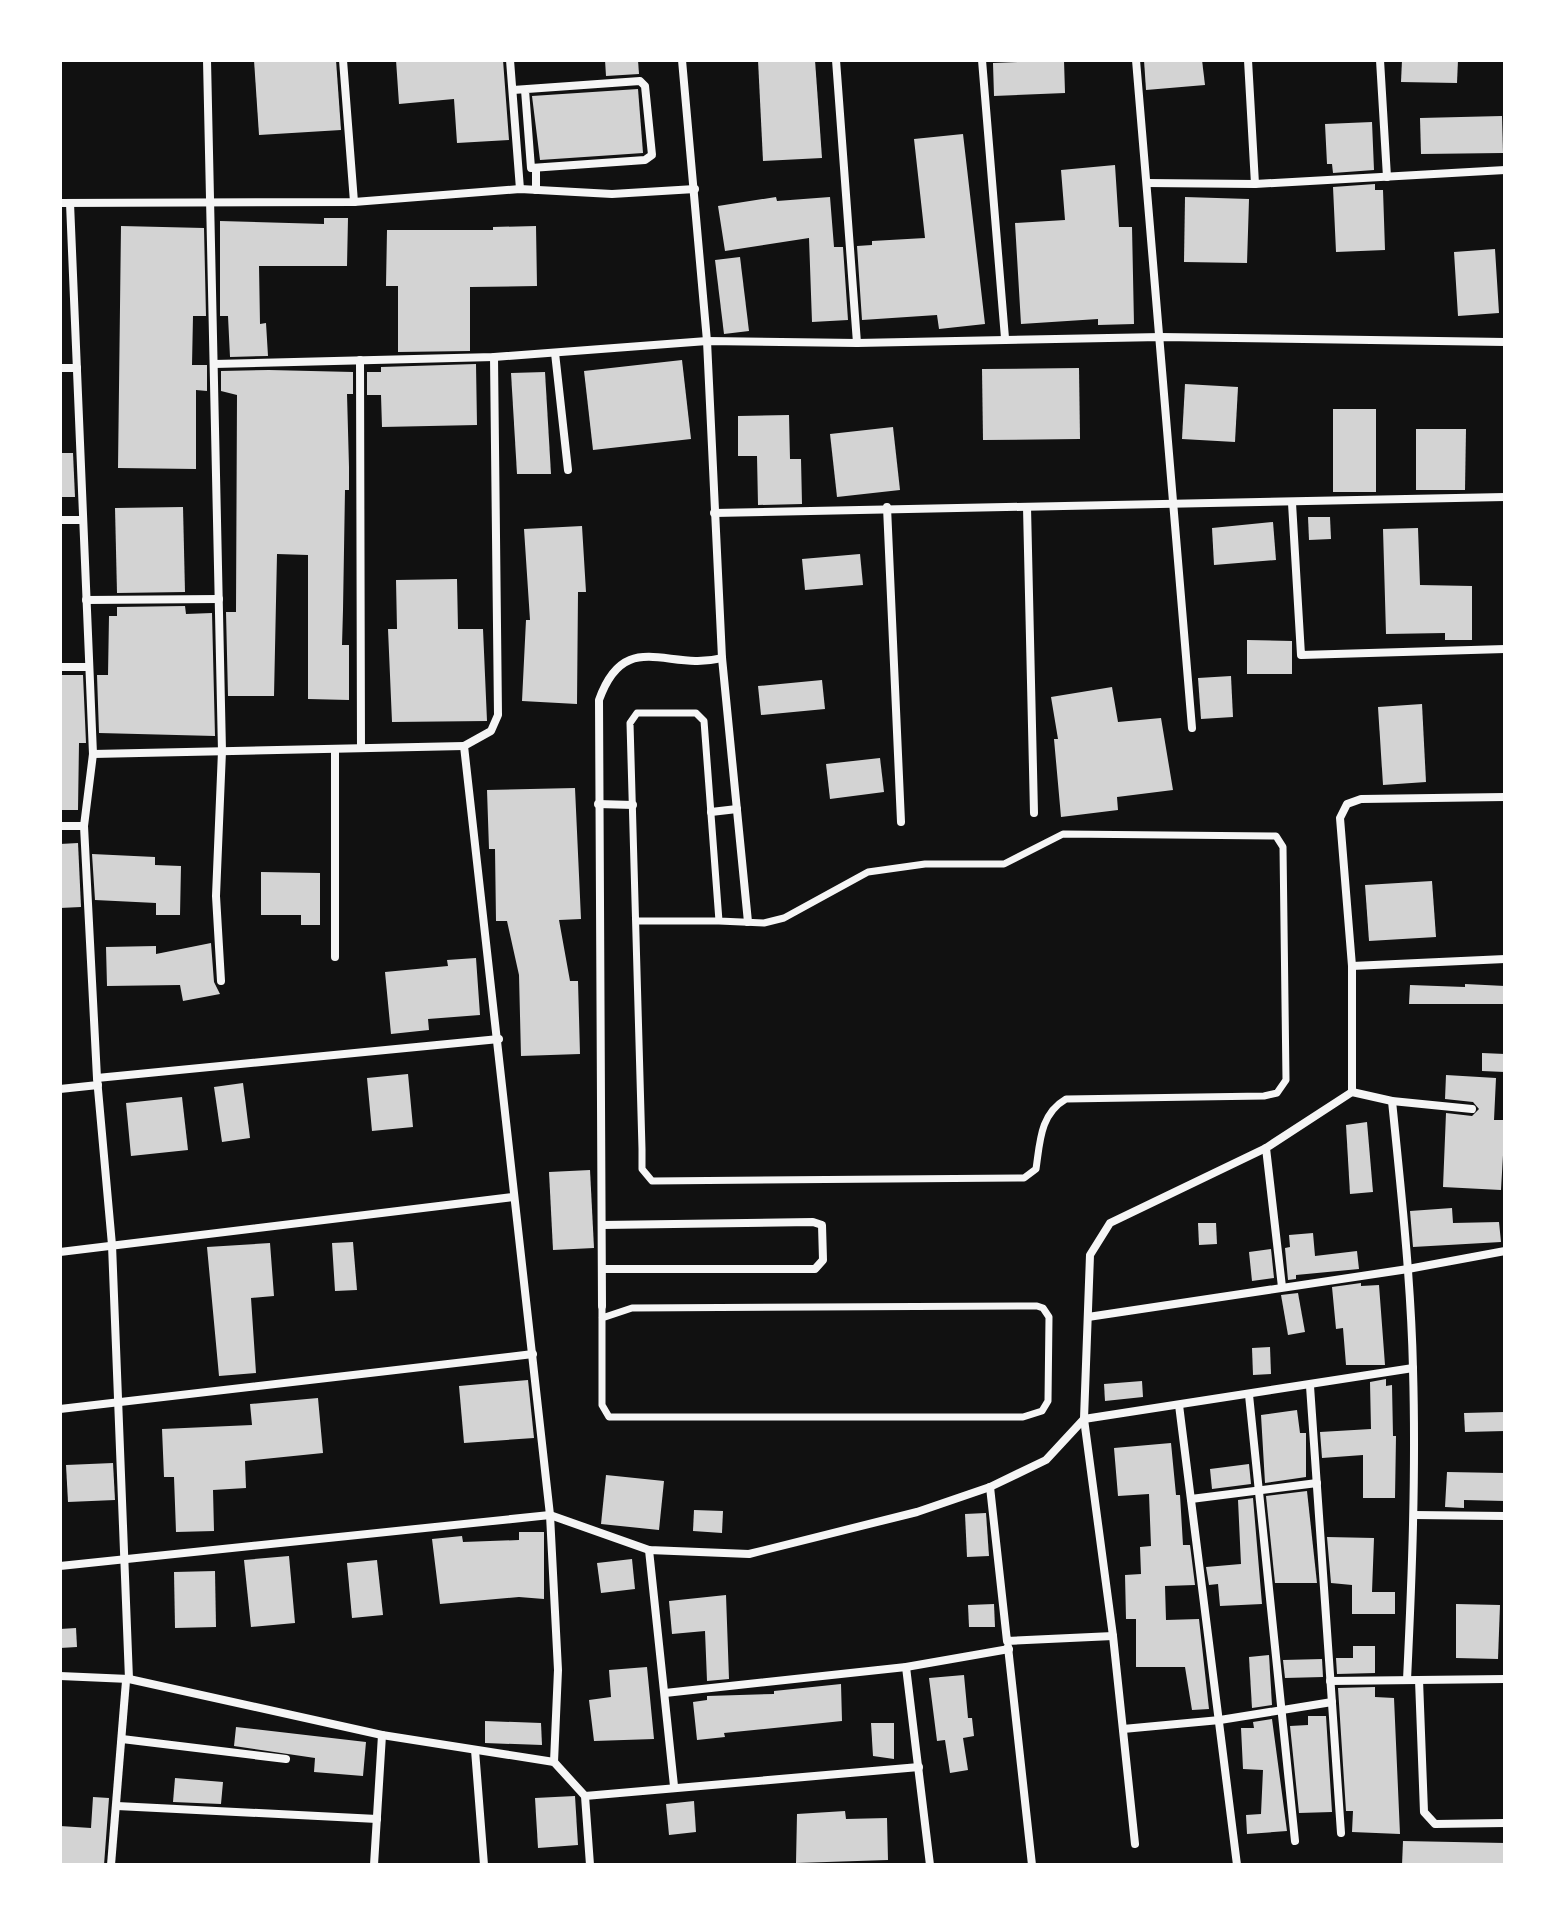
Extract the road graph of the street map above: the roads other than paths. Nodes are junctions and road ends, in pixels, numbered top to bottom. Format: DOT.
graph roads {
  1 [pos="207,60"];
  2 [pos="343,60"];
  3 [pos="510,60"];
  4 [pos="682,60"];
  5 [pos="836,60"];
  6 [pos="982,60"];
  7 [pos="1136,60"];
  8 [pos="1248,60"];
  9 [pos="1380,60"];
  10 [pos="513,90"];
  11 [pos="525,90"];
  12 [pos="536,168"];
  13 [pos="1505,170"];
  14 [pos="1387,177"];
  15 [pos="1147,183"];
  16 [pos="1255,184"];
  17 [pos="520,189"];
  18 [pos="695,189"];
  19 [pos="536,190"];
  20 [pos="354,202"];
  21 [pos="60,203"];
  22 [pos="70,203"];
  23 [pos="210,203"];
  24 [pos="1161,337"];
  25 [pos="1005,338"];
  26 [pos="707,341"];
  27 [pos="1505,342"];
  28 [pos="857,343"];
  29 [pos="555,353"];
  30 [pos="494,357"];
  31 [pos="360,360"];
  32 [pos="214,364"];
  33 [pos="60,368"];
  34 [pos="77,368"];
  35 [pos="568,470"];
  36 [pos="1505,497"];
  37 [pos="1292,503"];
  38 [pos="1173,504"];
  39 [pos="887,507"];
  40 [pos="1027,507"];
  41 [pos="714,513"];
  42 [pos="60,520"];
  43 [pos="83,520"];
  44 [pos="219,599"];
  45 [pos="86,600"];
  46 [pos="1505,649"];
  47 [pos="722,658"];
  48 [pos="60,667"];
  49 [pos="89,667"];
  50 [pos="1192,728"];
  51 [pos="464,746"];
  52 [pos="361,748"];
  53 [pos="335,749"];
  54 [pos="222,751"];
  55 [pos="93,754"];
  56 [pos="1505,797"];
  57 [pos="598,804"];
  58 [pos="633,805"];
  59 [pos="737,809"];
  60 [pos="711,812"];
  61 [pos="1034,813"];
  62 [pos="901,822"];
  63 [pos="60,826"];
  64 [pos="84,826"];
  65 [pos="636,921"];
  66 [pos="719,921"];
  67 [pos="748,922"];
  68 [pos="335,957"];
  69 [pos="1505,959"];
  70 [pos="1352,966"];
  71 [pos="221,981"];
  72 [pos="499,1039"];
  73 [pos="97,1081"];
  74 [pos="60,1089"];
  75 [pos="1352,1092"];
  76 [pos="1392,1101"];
  77 [pos="1472,1109"];
  78 [pos="1266,1148"];
  79 [pos="513,1197"];
  80 [pos="602,1225"];
  81 [pos="112,1245"];
  82 [pos="1505,1251"];
  83 [pos="60,1252"];
  84 [pos="603,1269"];
  85 [pos="1408,1269"];
  86 [pos="1282,1287"];
  87 [pos="602,1306"];
  88 [pos="1088,1317"];
  89 [pos="602,1318"];
  90 [pos="533,1354"];
  91 [pos="1413,1368"];
  92 [pos="1310,1386"];
  93 [pos="1249,1395"];
  94 [pos="118,1402"];
  95 [pos="1179,1405"];
  96 [pos="60,1409"];
  97 [pos="1084,1419"];
  98 [pos="1317,1483"];
  99 [pos="990,1487"];
  100 [pos="1258,1491"];
  101 [pos="1191,1499"];
  102 [pos="550,1515"];
  103 [pos="1414,1515"];
  104 [pos="1505,1516"];
  105 [pos="649,1550"];
  106 [pos="125,1560"];
  107 [pos="60,1566"];
  108 [pos="1113,1636"];
  109 [pos="1008,1645"];
  110 [pos="906,1667"];
  111 [pos="60,1676"];
  112 [pos="1505,1679"];
  113 [pos="128,1680"];
  114 [pos="1407,1680"];
  115 [pos="1419,1680"];
  116 [pos="1330,1681"];
  117 [pos="665,1693"];
  118 [pos="1332,1702"];
  119 [pos="1281,1710"];
  120 [pos="1220,1720"];
  121 [pos="1123,1729"];
  122 [pos="382,1735"];
  123 [pos="122,1739"];
  124 [pos="475,1750"];
  125 [pos="286,1759"];
  126 [pos="554,1762"];
  127 [pos="919,1767"];
  128 [pos="674,1786"];
  129 [pos="585,1796"];
  130 [pos="117,1806"];
  131 [pos="377,1819"];
  132 [pos="1505,1823"];
  133 [pos="1341,1833"];
  134 [pos="1295,1841"];
  135 [pos="1135,1844"];
  136 [pos="111,1865"];
  137 [pos="374,1865"];
  138 [pos="484,1865"];
  139 [pos="590,1865"];
  140 [pos="930,1865"];
  141 [pos="1032,1865"];
  142 [pos="1237,1865"];
  1 -- 23 [label="street"];
  2 -- 20 [label="street"];
  3 -- 10 [label="street"];
  4 -- 18 [label="street"];
  5 -- 28 [label="street"];
  6 -- 25 [label="street"];
  7 -- 15 [label="street"];
  8 -- 16 [label="street"];
  9 -- 14 [label="street"];
  10 -- 11 [label="street"];
  10 -- 17 [label="street"];
  11 -- 12 [label="street"];
  11 -- 12 [label="street"];
  12 -- 19 [label="street"];
  13 -- 14 [label="street"];
  14 -- 16 [label="street"];
  15 -- 16 [label="street"];
  15 -- 24 [label="street"];
  17 -- 19 [label="street"];
  17 -- 20 [label="street"];
  18 -- 19 [label="street"];
  18 -- 26 [label="street"];
  20 -- 23 [label="street"];
  21 -- 22 [label="street"];
  22 -- 23 [label="street"];
  22 -- 34 [label="street"];
  23 -- 32 [label="street"];
  24 -- 25 [label="street"];
  24 -- 27 [label="street"];
  24 -- 38 [label="street"];
  25 -- 28 [label="street"];
  26 -- 28 [label="street"];
  26 -- 29 [label="street"];
  26 -- 41 [label="street"];
  29 -- 30 [label="street"];
  29 -- 35 [label="street"];
  30 -- 31 [label="street"];
  30 -- 51 [label="street"];
  31 -- 32 [label="street"];
  31 -- 52 [label="street"];
  32 -- 44 [label="street"];
  33 -- 34 [label="street"];
  34 -- 43 [label="street"];
  36 -- 37 [label="street"];
  37 -- 38 [label="street"];
  37 -- 46 [label="street"];
  38 -- 40 [label="street"];
  38 -- 50 [label="street"];
  39 -- 40 [label="street"];
  39 -- 41 [label="street"];
  39 -- 62 [label="street"];
  40 -- 61 [label="street"];
  41 -- 47 [label="street"];
  42 -- 43 [label="street"];
  43 -- 45 [label="street"];
  44 -- 45 [label="street"];
  44 -- 54 [label="street"];
  45 -- 49 [label="street"];
  47 -- 57 [label="street"];
  47 -- 59 [label="street"];
  48 -- 49 [label="street"];
  49 -- 55 [label="street"];
  51 -- 52 [label="street"];
  51 -- 72 [label="street"];
  52 -- 53 [label="street"];
  53 -- 54 [label="street"];
  53 -- 68 [label="street"];
  54 -- 55 [label="street"];
  54 -- 71 [label="street"];
  55 -- 64 [label="street"];
  56 -- 70 [label="street"];
  57 -- 58 [label="street"];
  57 -- 80 [label="street"];
  58 -- 60 [label="street"];
  58 -- 65 [label="street"];
  59 -- 60 [label="street"];
  59 -- 67 [label="street"];
  60 -- 66 [label="street"];
  63 -- 64 [label="street"];
  64 -- 73 [label="street"];
  65 -- 66 [label="street"];
  65 -- 67 [label="street"];
  66 -- 67 [label="street"];
  69 -- 70 [label="street"];
  70 -- 75 [label="street"];
  72 -- 73 [label="street"];
  72 -- 79 [label="street"];
  73 -- 74 [label="street"];
  73 -- 81 [label="street"];
  75 -- 76 [label="street"];
  75 -- 78 [label="street"];
  76 -- 77 [label="street"];
  76 -- 85 [label="street"];
  78 -- 86 [label="street"];
  78 -- 88 [label="street"];
  79 -- 81 [label="street"];
  79 -- 90 [label="street"];
  80 -- 84 [label="street"];
  80 -- 84 [label="street"];
  81 -- 83 [label="street"];
  81 -- 94 [label="street"];
  82 -- 85 [label="street"];
  84 -- 87 [label="street"];
  85 -- 86 [label="street"];
  85 -- 91 [label="street"];
  86 -- 88 [label="street"];
  87 -- 89 [label="street"];
  88 -- 97 [label="street"];
  89 -- 89 [label="street"];
  90 -- 94 [label="street"];
  90 -- 102 [label="street"];
  91 -- 92 [label="street"];
  91 -- 103 [label="street"];
  92 -- 93 [label="street"];
  92 -- 98 [label="street"];
  93 -- 95 [label="street"];
  93 -- 100 [label="street"];
  94 -- 96 [label="street"];
  94 -- 106 [label="street"];
  95 -- 97 [label="street"];
  95 -- 101 [label="street"];
  97 -- 99 [label="street"];
  97 -- 108 [label="street"];
  98 -- 100 [label="street"];
  98 -- 116 [label="street"];
  99 -- 105 [label="street"];
  99 -- 109 [label="street"];
  100 -- 101 [label="street"];
  100 -- 119 [label="street"];
  101 -- 120 [label="street"];
  102 -- 105 [label="street"];
  102 -- 106 [label="street"];
  102 -- 126 [label="street"];
  103 -- 104 [label="street"];
  103 -- 114 [label="street"];
  105 -- 117 [label="street"];
  106 -- 107 [label="street"];
  106 -- 113 [label="street"];
  108 -- 109 [label="street"];
  108 -- 121 [label="street"];
  109 -- 110 [label="street"];
  109 -- 141 [label="street"];
  110 -- 117 [label="street"];
  110 -- 127 [label="street"];
  111 -- 113 [label="street"];
  112 -- 115 [label="street"];
  113 -- 122 [label="street"];
  113 -- 123 [label="street"];
  114 -- 115 [label="street"];
  114 -- 116 [label="street"];
  115 -- 132 [label="street"];
  116 -- 118 [label="street"];
  117 -- 128 [label="street"];
  118 -- 119 [label="street"];
  118 -- 133 [label="street"];
  119 -- 120 [label="street"];
  119 -- 134 [label="street"];
  120 -- 121 [label="street"];
  120 -- 142 [label="street"];
  121 -- 135 [label="street"];
  122 -- 124 [label="street"];
  122 -- 131 [label="street"];
  123 -- 125 [label="street"];
  123 -- 130 [label="street"];
  124 -- 126 [label="street"];
  124 -- 138 [label="street"];
  126 -- 129 [label="street"];
  127 -- 128 [label="street"];
  127 -- 140 [label="street"];
  128 -- 129 [label="street"];
  129 -- 139 [label="street"];
  130 -- 131 [label="street"];
  130 -- 136 [label="street"];
  131 -- 137 [label="street"];
}
